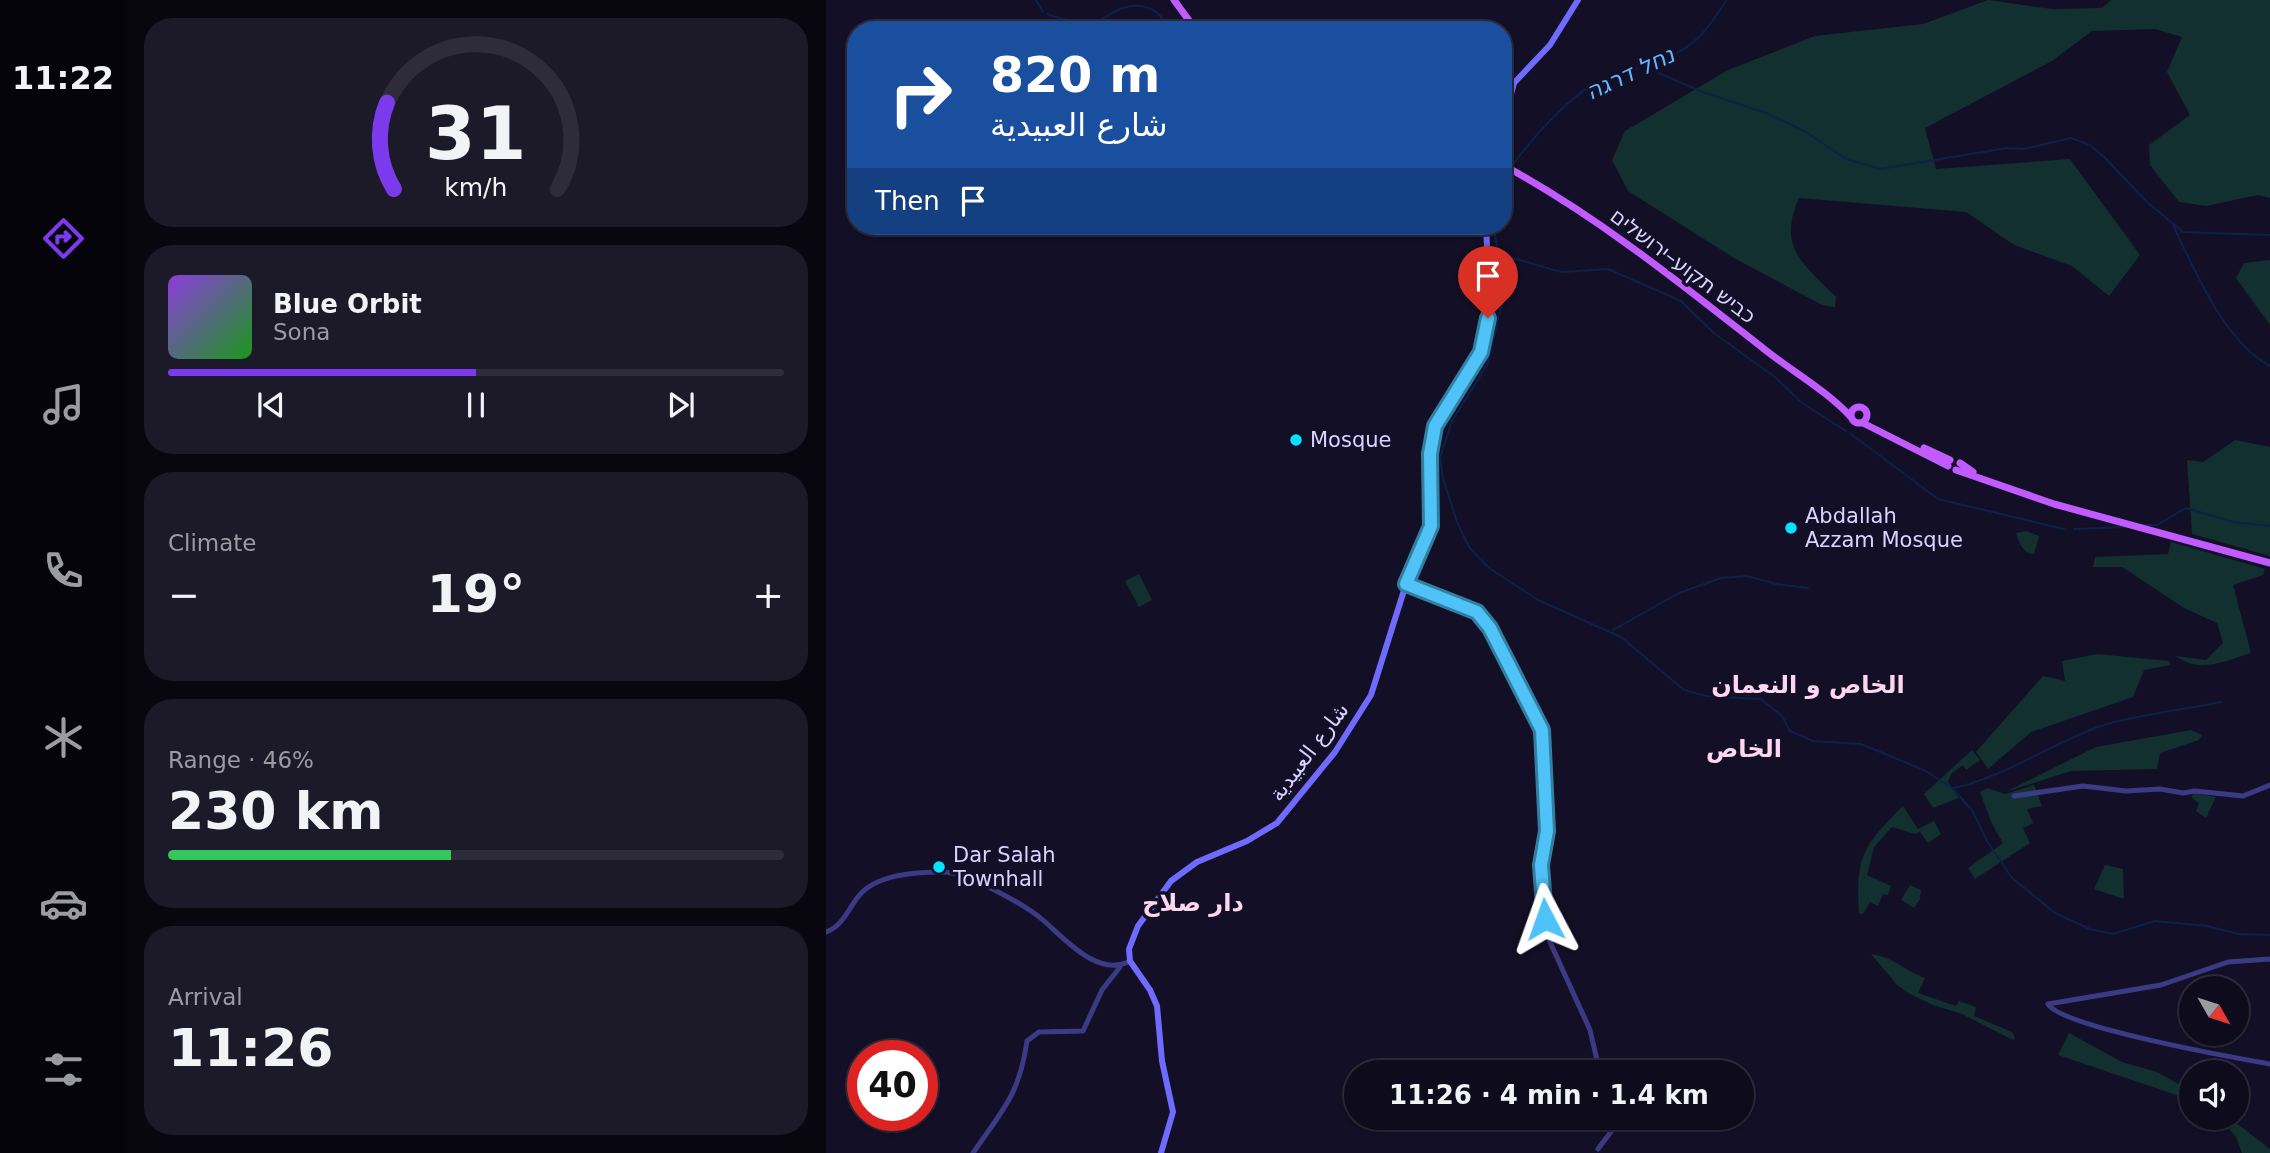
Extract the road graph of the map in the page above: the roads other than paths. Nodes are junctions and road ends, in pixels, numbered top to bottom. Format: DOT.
graph roads {
  1 [pos="1174,0"];
  2 [pos="1578,0"];
  3 [pos="1189,21"];
  4 [pos="1512,90"];
  5 [pos="1512,170"];
  6 [pos="1486,235"];
  7 [pos="1837,402"];
  8 [pos="1858,407"];
  9 [pos="1851,417"];
  10 [pos="1865,419"];
  11 [pos="2270,563"];
  12 [pos="1406,584"];
  13 [pos="2270,785"];
  14 [pos="2014,796"];
  15 [pos="826,932"];
  16 [pos="2270,959"];
  17 [pos="1130,961"];
  18 [pos="1119,967"];
  19 [pos="1597,1060"];
  20 [pos="2270,1064"];
  21 [pos="1612,1130"];
  22 [pos="1598,1149"];
  23 [pos="973,1153"];
  24 [pos="1161,1153"];
  1 -- 3 [label="main road"];
  2 -- 4 [label="main road"];
  5 -- 7 [label="main road, כביש תקוע–ירושלים"];
  6 -- 12 [label="main road, شارع العبيدية"];
  7 -- 8 [label="main road"];
  7 -- 9 [label="main road"];
  8 -- 9 [label="main road"];
  8 -- 10 [label="main road"];
  9 -- 10 [label="main road"];
  10 -- 11 [label="main road"];
  12 -- 17 [label="main road, شارع العبيدية"];
  12 -- 19 [label="street"];
  13 -- 14 [label="street"];
  15 -- 18 [label="street"];
  16 -- 20 [label="street"];
  17 -- 18 [label="street"];
  17 -- 24 [label="main road"];
  18 -- 23 [label="street"];
  21 -- 22 [label="street"];
}
